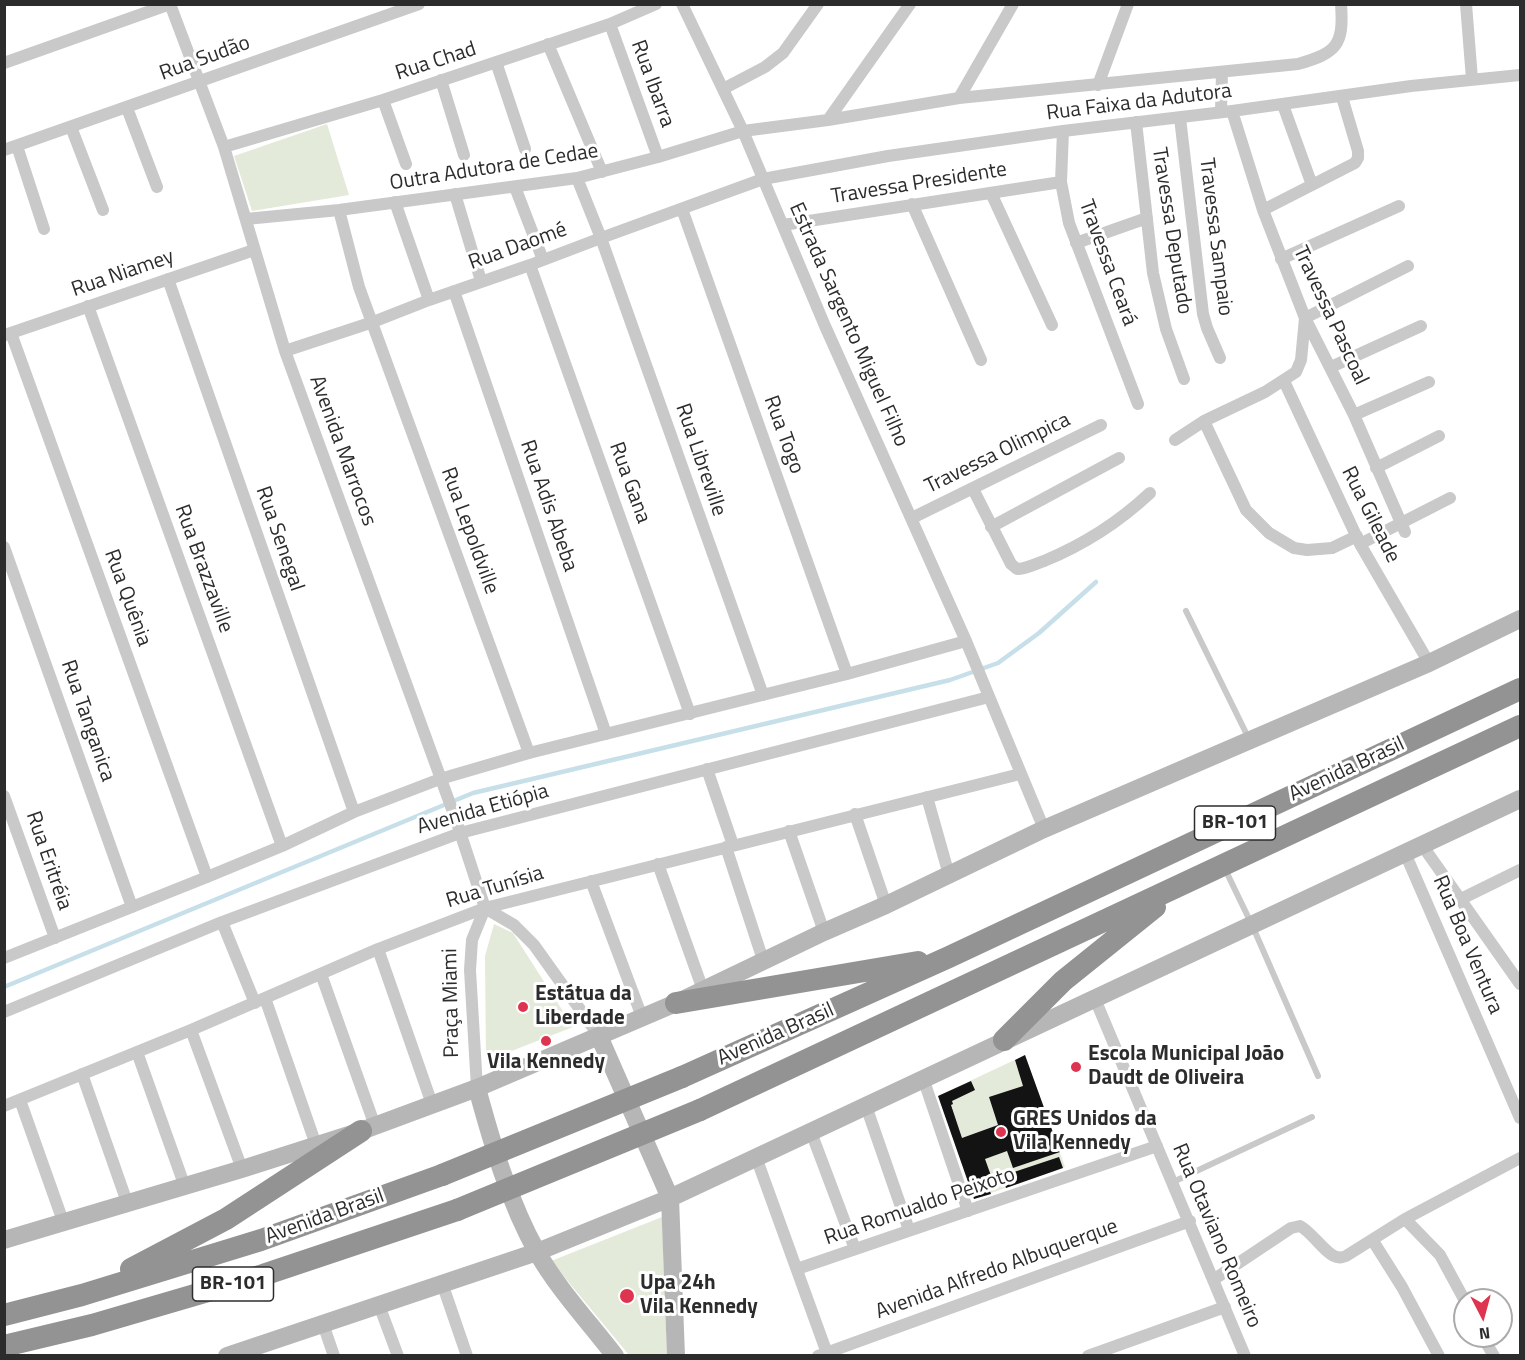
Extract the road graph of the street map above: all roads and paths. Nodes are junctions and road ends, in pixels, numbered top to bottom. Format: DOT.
graph roads {
  1 [pos="419,4"];
  2 [pos="656,4"];
  3 [pos="682,4"];
  4 [pos="818,4"];
  5 [pos="910,4"];
  6 [pos="1013,4"];
  7 [pos="1128,4"];
  8 [pos="1341,4"];
  9 [pos="1466,4"];
  10 [pos="170,5"];
  11 [pos="610,24"];
  12 [pos="548,44"];
  13 [pos="496,62"];
  14 [pos="4,63"];
  15 [pos="1222,73"];
  16 [pos="1521,75"];
  17 [pos="1472,79"];
  18 [pos="441,80"];
  19 [pos="199,81"];
  20 [pos="1098,85"];
  21 [pos="723,89"];
  22 [pos="1342,97"];
  23 [pos="959,98"];
  24 [pos="383,100"];
  25 [pos="1283,105"];
  26 [pos="127,108"];
  27 [pos="1227,111"];
  28 [pos="1180,118"];
  29 [pos="828,120"];
  30 [pos="1136,122"];
  31 [pos="71,127"];
  32 [pos="743,131"];
  33 [pos="1063,131"];
  34 [pos="17,146"];
  35 [pos="224,147"];
  36 [pos="525,149"];
  37 [pos="4,150"];
  38 [pos="464,155"];
  39 [pos="658,157"];
  40 [pos="405,164"];
  41 [pos="602,172"];
  42 [pos="577,178"];
  43 [pos="763,179"];
  44 [pos="1061,182"];
  45 [pos="1312,185"];
  46 [pos="157,187"];
  47 [pos="515,187"];
  48 [pos="991,193"];
  49 [pos="455,194"];
  50 [pos="395,202"];
  51 [pos="912,204"];
  52 [pos="1400,206"];
  53 [pos="682,209"];
  54 [pos="103,210"];
  55 [pos="339,210"];
  56 [pos="1263,210"];
  57 [pos="1147,218"];
  58 [pos="246,219"];
  59 [pos="783,225"];
  60 [pos="44,230"];
  61 [pos="601,238"];
  62 [pos="1076,243"];
  63 [pos="254,250"];
  64 [pos="1281,259"];
  65 [pos="543,260"];
  66 [pos="530,266"];
  67 [pos="1408,266"];
  68 [pos="168,279"];
  69 [pos="481,281"];
  70 [pos="454,291"];
  71 [pos="429,300"];
  72 [pos="88,306"];
  73 [pos="1305,318"];
  74 [pos="373,322"];
  75 [pos="1052,325"];
  76 [pos="1421,326"];
  77 [pos="8,334"];
  78 [pos="285,351"];
  79 [pos="1220,358"];
  80 [pos="981,360"];
  81 [pos="1331,367"];
  82 [pos="1184,379"];
  83 [pos="1284,381"];
  84 [pos="1429,382"];
  85 [pos="1138,404"];
  86 [pos="1354,415"];
  87 [pos="1204,421"];
  88 [pos="1101,425"];
  89 [pos="1439,436"];
  90 [pos="1175,440"];
  91 [pos="1119,458"];
  92 [pos="1376,468"];
  93 [pos="974,489"];
  94 [pos="1150,493"];
  95 [pos="1450,498"];
  96 [pos="912,518"];
  97 [pos="991,527"];
  98 [pos="1403,528"];
  99 [pos="1358,540"];
  100 [pos="4,547"];
  101 [pos="1186,611"];
  102 [pos="1521,619"];
  103 [pos="966,641"];
  104 [pos="1429,663"];
  105 [pos="848,674"];
  106 [pos="1521,689"];
  107 [pos="763,695"];
  108 [pos="989,697"];
  109 [pos="690,714"];
  110 [pos="1521,726"];
  111 [pos="606,734"];
  112 [pos="1250,739"];
  113 [pos="530,753"];
  114 [pos="707,769"];
  115 [pos="1020,774"];
  116 [pos="443,785"];
  117 [pos="4,796"];
  118 [pos="927,797"];
  119 [pos="1521,799"];
  120 [pos="354,812"];
  121 [pos="855,814"];
  122 [pos="458,828"];
  123 [pos="1044,829"];
  124 [pos="789,831"];
  125 [pos="282,846"];
  126 [pos="730,846"];
  127 [pos="1414,849"];
  128 [pos="658,864"];
  129 [pos="1223,865"];
  130 [pos="1521,870"];
  131 [pos="949,875"];
  132 [pos="207,877"];
  133 [pos="591,881"];
  134 [pos="1187,882"];
  135 [pos="1461,899"];
  136 [pos="886,905"];
  137 [pos="132,907"];
  138 [pos="485,908"];
  139 [pos="222,922"];
  140 [pos="1252,925"];
  141 [pos="824,932"];
  142 [pos="54,938"];
  143 [pos="378,950"];
  144 [pos="950,957"];
  145 [pos="4,958"];
  146 [pos="763,960"];
  147 [pos="321,974"];
  148 [pos="1521,984"];
  149 [pos="703,990"];
  150 [pos="1095,999"];
  151 [pos="260,1000"];
  152 [pos="676,1003"];
  153 [pos="4,1012"];
  154 [pos="642,1017"];
  155 [pos="191,1030"];
  156 [pos="599,1036"];
  157 [pos="1004,1040"];
  158 [pos="137,1052"];
  159 [pos="82,1074"];
  160 [pos="1318,1076"];
  161 [pos="923,1078"];
  162 [pos="477,1088"];
  163 [pos="20,1100"];
  164 [pos="432,1104"];
  165 [pos="4,1106"];
  166 [pos="866,1106"];
  167 [pos="1312,1117"];
  168 [pos="1521,1118"];
  169 [pos="368,1128"];
  170 [pos="811,1132"];
  171 [pos="316,1145"];
  172 [pos="1157,1146"];
  173 [pos="756,1157"];
  174 [pos="1521,1158"];
  175 [pos="242,1169"];
  176 [pos="1173,1182"];
  177 [pos="185,1187"];
  178 [pos="670,1197"];
  179 [pos="129,1204"];
  180 [pos="968,1211"];
  181 [pos="1406,1220"];
  182 [pos="1190,1221"];
  183 [pos="64,1224"];
  184 [pos="909,1230"];
  185 [pos="4,1240"];
  186 [pos="1373,1241"];
  187 [pos="855,1249"];
  188 [pos="537,1252"];
  189 [pos="797,1269"];
  190 [pos="1213,1280"];
  191 [pos="442,1283"];
  192 [pos="1458,1288"];
  193 [pos="82,1295"];
  194 [pos="379,1305"];
  195 [pos="1225,1306"];
  196 [pos="4,1315"];
  197 [pos="323,1324"];
  198 [pos="4,1346"];
  199 [pos="269,1349"];
  200 [pos="824,1354"];
  201 [pos="227,1356"];
  202 [pos="334,1356"];
  203 [pos="398,1356"];
  204 [pos="467,1356"];
  205 [pos="615,1356"];
  206 [pos="676,1356"];
  207 [pos="1089,1356"];
  208 [pos="1245,1356"];
  209 [pos="1439,1356"];
  1 -- 19 [label="street, Rua Sudão"];
  2 -- 11 [label="street, Rua Chad"];
  3 -- 21 [label="street, Estrada Sargento Miguel Filho"];
  4 -- 21 [label="street"];
  5 -- 29 [label="street"];
  6 -- 23 [label="street"];
  7 -- 20 [label="street"];
  8 -- 15 [label="street, Rua Faixa da Adutora"];
  9 -- 17 [label="street"];
  10 -- 14 [label="street"];
  10 -- 19 [label="street, Avenida Marrocos"];
  11 -- 12 [label="street, Rua Chad"];
  11 -- 39 [label="street, Rua Ibarra"];
  12 -- 13 [label="street, Rua Chad"];
  12 -- 41 [label="street"];
  13 -- 18 [label="street, Rua Chad"];
  13 -- 36 [label="street"];
  15 -- 20 [label="street, Rua Faixa da Adutora"];
  15 -- 27 [label="street, Travessa Pascoal"];
  16 -- 17 [label="street, Rua Faixa da Adutora"];
  17 -- 22 [label="street, Rua Faixa da Adutora"];
  18 -- 24 [label="street, Rua Chad"];
  18 -- 38 [label="street"];
  19 -- 26 [label="street, Rua Sudão"];
  19 -- 35 [label="street, Avenida Marrocos"];
  20 -- 23 [label="street, Rua Faixa da Adutora"];
  21 -- 32 [label="street, Estrada Sargento Miguel Filho"];
  22 -- 25 [label="street, Rua Faixa da Adutora"];
  22 -- 45 [label="street"];
  23 -- 29 [label="street, Rua Faixa da Adutora"];
  24 -- 35 [label="street, Rua Chad"];
  24 -- 40 [label="street"];
  25 -- 27 [label="street, Rua Faixa da Adutora"];
  25 -- 45 [label="street"];
  26 -- 31 [label="street, Rua Sudão"];
  26 -- 46 [label="street"];
  27 -- 28 [label="street, Rua Faixa da Adutora"];
  27 -- 56 [label="street, Travessa Pascoal"];
  28 -- 30 [label="street, Rua Faixa da Adutora"];
  28 -- 79 [label="street, Travessa Sampaio"];
  29 -- 32 [label="street, Rua Faixa da Adutora"];
  30 -- 33 [label="street, Rua Faixa da Adutora"];
  30 -- 57 [label="street, Travessa Deputado"];
  31 -- 34 [label="street, Rua Sudão"];
  31 -- 54 [label="street"];
  32 -- 39 [label="street, Outra Adutora de Cedae"];
  32 -- 43 [label="street, Estrada Sargento Miguel Filho"];
  33 -- 43 [label="street, Rua Faixa da Adutora"];
  33 -- 44 [label="street, Travessa Ceará"];
  34 -- 37 [label="street, Rua Sudão"];
  34 -- 60 [label="street"];
  35 -- 58 [label="street, Avenida Marrocos"];
  39 -- 41 [label="street, Outra Adutora de Cedae"];
  41 -- 42 [label="street, Outra Adutora de Cedae"];
  42 -- 47 [label="street, Outra Adutora de Cedae"];
  42 -- 61 [label="street, Rua Libreville"];
  43 -- 53 [label="street, Rua Daomé"];
  43 -- 59 [label="street, Estrada Sargento Miguel Filho"];
  44 -- 48 [label="street, Travessa Presidente"];
  44 -- 62 [label="street, Travessa Ceará"];
  45 -- 56 [label="street"];
  47 -- 49 [label="street, Outra Adutora de Cedae"];
  47 -- 65 [label="street"];
  48 -- 51 [label="street, Travessa Presidente"];
  48 -- 75 [label="street"];
  49 -- 50 [label="street, Outra Adutora de Cedae"];
  49 -- 69 [label="street"];
  50 -- 55 [label="street, Outra Adutora de Cedae"];
  50 -- 71 [label="street"];
  51 -- 59 [label="street, Travessa Presidente"];
  51 -- 80 [label="street"];
  52 -- 64 [label="street"];
  53 -- 61 [label="street, Rua Daomé"];
  53 -- 105 [label="street, Rua Togo"];
  55 -- 58 [label="street, Outra Adutora de Cedae"];
  55 -- 74 [label="street, Rua Lepoldville"];
  56 -- 64 [label="street, Travessa Pascoal"];
  57 -- 62 [label="street"];
  57 -- 82 [label="street, Travessa Deputado"];
  58 -- 63 [label="street, Avenida Marrocos"];
  59 -- 96 [label="street, Estrada Sargento Miguel Filho"];
  61 -- 65 [label="street, Rua Daomé"];
  61 -- 107 [label="street, Rua Libreville"];
  62 -- 85 [label="street, Travessa Ceará"];
  63 -- 68 [label="street, Rua Niamey"];
  63 -- 78 [label="street, Avenida Marrocos"];
  64 -- 73 [label="street, Travessa Pascoal"];
  65 -- 66 [label="street, Rua Daomé"];
  66 -- 69 [label="street, Rua Daomé"];
  66 -- 109 [label="street, Rua Gana"];
  67 -- 73 [label="street"];
  68 -- 72 [label="street, Rua Niamey"];
  68 -- 120 [label="street, Rua Senegal"];
  69 -- 70 [label="street, Rua Daomé"];
  70 -- 71 [label="street, Rua Daomé"];
  70 -- 111 [label="street, Rua Adis Abeba"];
  71 -- 74 [label="street, Rua Daomé"];
  72 -- 77 [label="street, Rua Niamey"];
  72 -- 125 [label="street, Rua Brazzaville"];
  73 -- 81 [label="street, Travessa Pascoal"];
  73 -- 83 [label="street"];
  74 -- 78 [label="street, Rua Daomé"];
  74 -- 113 [label="street, Rua Lepoldville"];
  76 -- 81 [label="street"];
  77 -- 132 [label="street, Rua Quênia"];
  78 -- 116 [label="street, Avenida Marrocos"];
  81 -- 86 [label="street, Travessa Pascoal"];
  83 -- 87 [label="street"];
  83 -- 99 [label="street, Rua Gileade"];
  84 -- 86 [label="street"];
  86 -- 92 [label="street, Travessa Pascoal"];
  87 -- 90 [label="street"];
  87 -- 99 [label="street"];
  88 -- 93 [label="street, Travessa Olimpica"];
  89 -- 92 [label="street"];
  91 -- 97 [label="street"];
  92 -- 98 [label="street, Travessa Pascoal"];
  93 -- 96 [label="street, Travessa Olimpica"];
  93 -- 97 [label="street"];
  94 -- 97 [label="street"];
  95 -- 98 [label="street"];
  96 -- 103 [label="street, Estrada Sargento Miguel Filho"];
  98 -- 99 [label="street"];
  99 -- 104 [label="street, Rua Gileade"];
  100 -- 137 [label="street, Rua Tanganica"];
  101 -- 112 [label="lane"];
  102 -- 104 [label="street"];
  103 -- 105 [label="street, Avenida Etiópia"];
  103 -- 108 [label="street, Estrada Sargento Miguel Filho"];
  104 -- 112 [label="street"];
  105 -- 107 [label="street, Avenida Etiópia"];
  106 -- 144 [label="highway, Avenida Brasil / BR-101"];
  107 -- 109 [label="street, Avenida Etiópia"];
  108 -- 114 [label="street, Avenida Etiópia"];
  108 -- 115 [label="street"];
  109 -- 111 [label="street, Avenida Etiópia"];
  110 -- 129 [label="highway, Avenida Brasil / BR-101"];
  111 -- 113 [label="street, Avenida Etiópia"];
  112 -- 123 [label="street"];
  113 -- 116 [label="street, Avenida Etiópia"];
  114 -- 122 [label="street, Avenida Etiópia"];
  114 -- 126 [label="street"];
  115 -- 118 [label="street, Rua Tunísia"];
  115 -- 123 [label="street"];
  116 -- 120 [label="street, Avenida Etiópia"];
  116 -- 122 [label="street, Avenida Marrocos"];
  117 -- 142 [label="street, Rua Eritréia"];
  118 -- 121 [label="street, Rua Tunísia"];
  118 -- 131 [label="street"];
  119 -- 127 [label="street"];
  120 -- 125 [label="street, Avenida Etiópia"];
  121 -- 124 [label="street, Rua Tunísia"];
  121 -- 136 [label="street"];
  122 -- 138 [label="street, Avenida Marrocos"];
  122 -- 139 [label="street, Avenida Etiópia"];
  123 -- 131 [label="street"];
  124 -- 126 [label="street, Rua Tunísia"];
  124 -- 141 [label="street"];
  125 -- 132 [label="street, Avenida Etiópia"];
  126 -- 128 [label="street, Rua Tunísia"];
  126 -- 146 [label="street"];
  127 -- 135 [label="street"];
  127 -- 140 [label="street"];
  127 -- 168 [label="street, Rua Boa Ventura"];
  128 -- 133 [label="street, Rua Tunísia"];
  128 -- 149 [label="street"];
  129 -- 134 [label="highway, Avenida Brasil / BR-101"];
  129 -- 140 [label="lane"];
  130 -- 135 [label="street"];
  131 -- 136 [label="street"];
  132 -- 137 [label="street, Avenida Etiópia"];
  133 -- 138 [label="street, Rua Tunísia"];
  133 -- 154 [label="street"];
  134 -- 157 [label="highway"];
  134 -- 198 [label="highway, Avenida Brasil / BR-101, bridge"];
  135 -- 148 [label="street"];
  136 -- 141 [label="street"];
  137 -- 142 [label="street, Avenida Etiópia"];
  138 -- 143 [label="street, Rua Tunísia"];
  138 -- 156 [label="street"];
  138 -- 162 [label="street, Praça Miami"];
  139 -- 151 [label="street"];
  139 -- 153 [label="street, Avenida Etiópia"];
  140 -- 150 [label="street"];
  140 -- 160 [label="lane"];
  141 -- 146 [label="street"];
  142 -- 145 [label="street, Avenida Etiópia"];
  143 -- 147 [label="street, Rua Tunísia"];
  143 -- 164 [label="street"];
  144 -- 152 [label="highway"];
  144 -- 193 [label="highway, Avenida Brasil / BR-101, bridge"];
  146 -- 149 [label="street"];
  147 -- 151 [label="street, Rua Tunísia"];
  147 -- 169 [label="street"];
  149 -- 152 [label="street"];
  150 -- 157 [label="street"];
  150 -- 172 [label="street, Rua Otaviano Romeiro"];
  151 -- 155 [label="street, Rua Tunísia"];
  151 -- 171 [label="street"];
  152 -- 154 [label="street"];
  154 -- 156 [label="street"];
  155 -- 158 [label="street, Rua Tunísia"];
  155 -- 175 [label="street"];
  156 -- 162 [label="street"];
  156 -- 178 [label="street"];
  157 -- 161 [label="street"];
  158 -- 159 [label="street, Rua Tunísia"];
  158 -- 177 [label="street"];
  159 -- 163 [label="street, Rua Tunísia"];
  159 -- 179 [label="street"];
  161 -- 166 [label="street"];
  161 -- 180 [label="street"];
  162 -- 164 [label="street"];
  162 -- 188 [label="street, Praça Miami"];
  163 -- 165 [label="street, Rua Tunísia"];
  163 -- 183 [label="street"];
  164 -- 169 [label="street"];
  166 -- 170 [label="street"];
  166 -- 184 [label="street"];
  167 -- 176 [label="lane"];
  169 -- 171 [label="street"];
  169 -- 193 [label="highway"];
  170 -- 173 [label="street"];
  170 -- 187 [label="street"];
  171 -- 175 [label="street"];
  172 -- 176 [label="street, Rua Otaviano Romeiro"];
  172 -- 180 [label="street, Rua Romualdo Peixoto"];
  173 -- 178 [label="street"];
  173 -- 189 [label="street"];
  174 -- 181 [label="street"];
  175 -- 177 [label="street"];
  176 -- 182 [label="street, Rua Otaviano Romeiro"];
  177 -- 179 [label="street"];
  178 -- 188 [label="street"];
  178 -- 206 [label="street"];
  179 -- 183 [label="street"];
  180 -- 184 [label="street, Rua Romualdo Peixoto"];
  181 -- 186 [label="street"];
  181 -- 192 [label="street"];
  182 -- 190 [label="street, Rua Otaviano Romeiro"];
  182 -- 200 [label="street, Avenida Alfredo Albuquerque"];
  183 -- 185 [label="street"];
  184 -- 187 [label="street, Rua Romualdo Peixoto"];
  186 -- 190 [label="street"];
  186 -- 209 [label="street"];
  187 -- 189 [label="street, Rua Romualdo Peixoto"];
  188 -- 191 [label="street"];
  188 -- 205 [label="street, Praça Miami"];
  189 -- 200 [label="street"];
  190 -- 195 [label="street, Rua Otaviano Romeiro"];
  191 -- 194 [label="street"];
  191 -- 204 [label="street"];
  193 -- 196 [label="highway, Avenida Brasil / BR-101"];
  194 -- 197 [label="street"];
  194 -- 203 [label="street"];
  195 -- 207 [label="street"];
  195 -- 208 [label="street, Rua Otaviano Romeiro"];
  197 -- 199 [label="street"];
  197 -- 202 [label="street"];
  199 -- 201 [label="street"];
}
